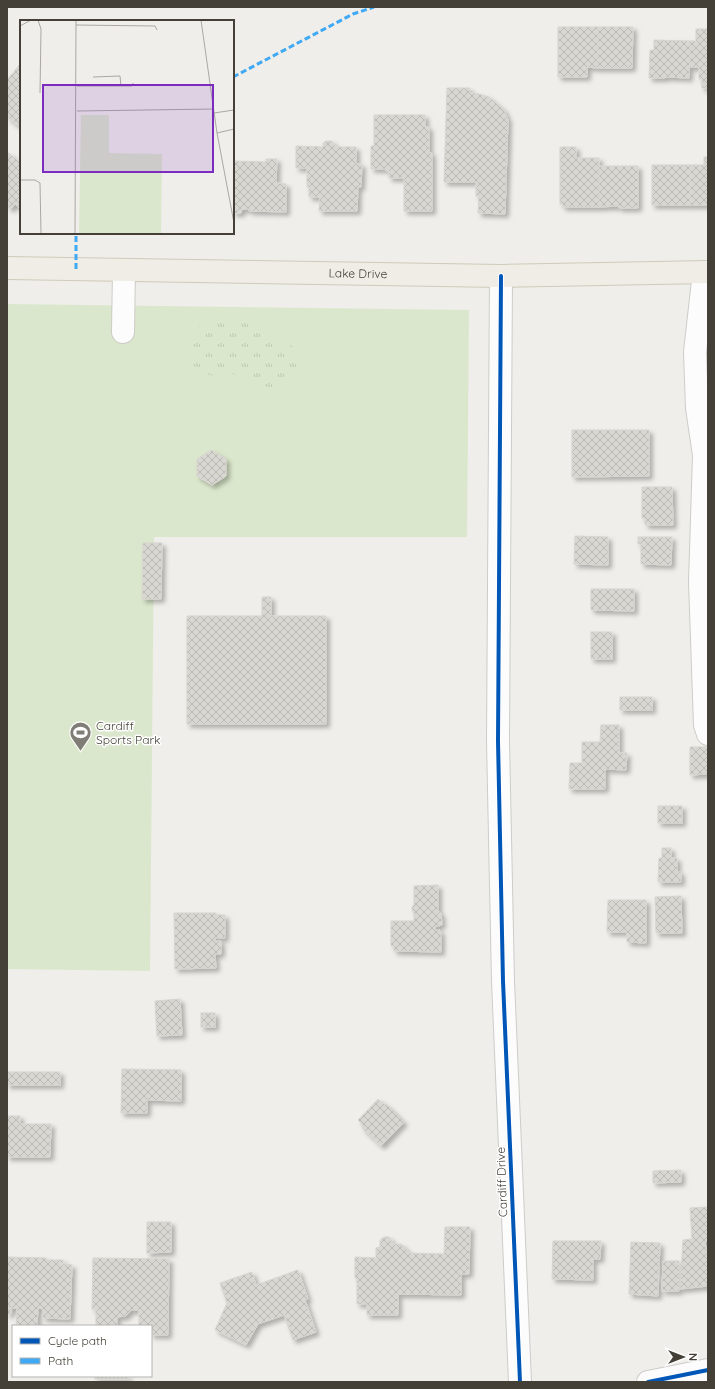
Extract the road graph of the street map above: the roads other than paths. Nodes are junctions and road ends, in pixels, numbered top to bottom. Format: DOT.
graph roads {
  1 [pos="7,268"];
  2 [pos="124,270"];
  3 [pos="706,272"];
  4 [pos="501,276"];
  5 [pos="123,332"];
  6 [pos="705,633"];
  7 [pos="708,734"];
  8 [pos="708,1370"];
  9 [pos="520,1382"];
  10 [pos="648,1382"];
  1 -- 2 [label="main road, Lake Drive"];
  2 -- 4 [label="main road, Lake Drive"];
  2 -- 5 [label="street"];
  3 -- 4 [label="main road, Lake Drive"];
  3 -- 6 [label="street"];
  4 -- 9 [label="street, Cardiff Drive"];
  6 -- 7 [label="street"];
  8 -- 10 [label="street"];
}
